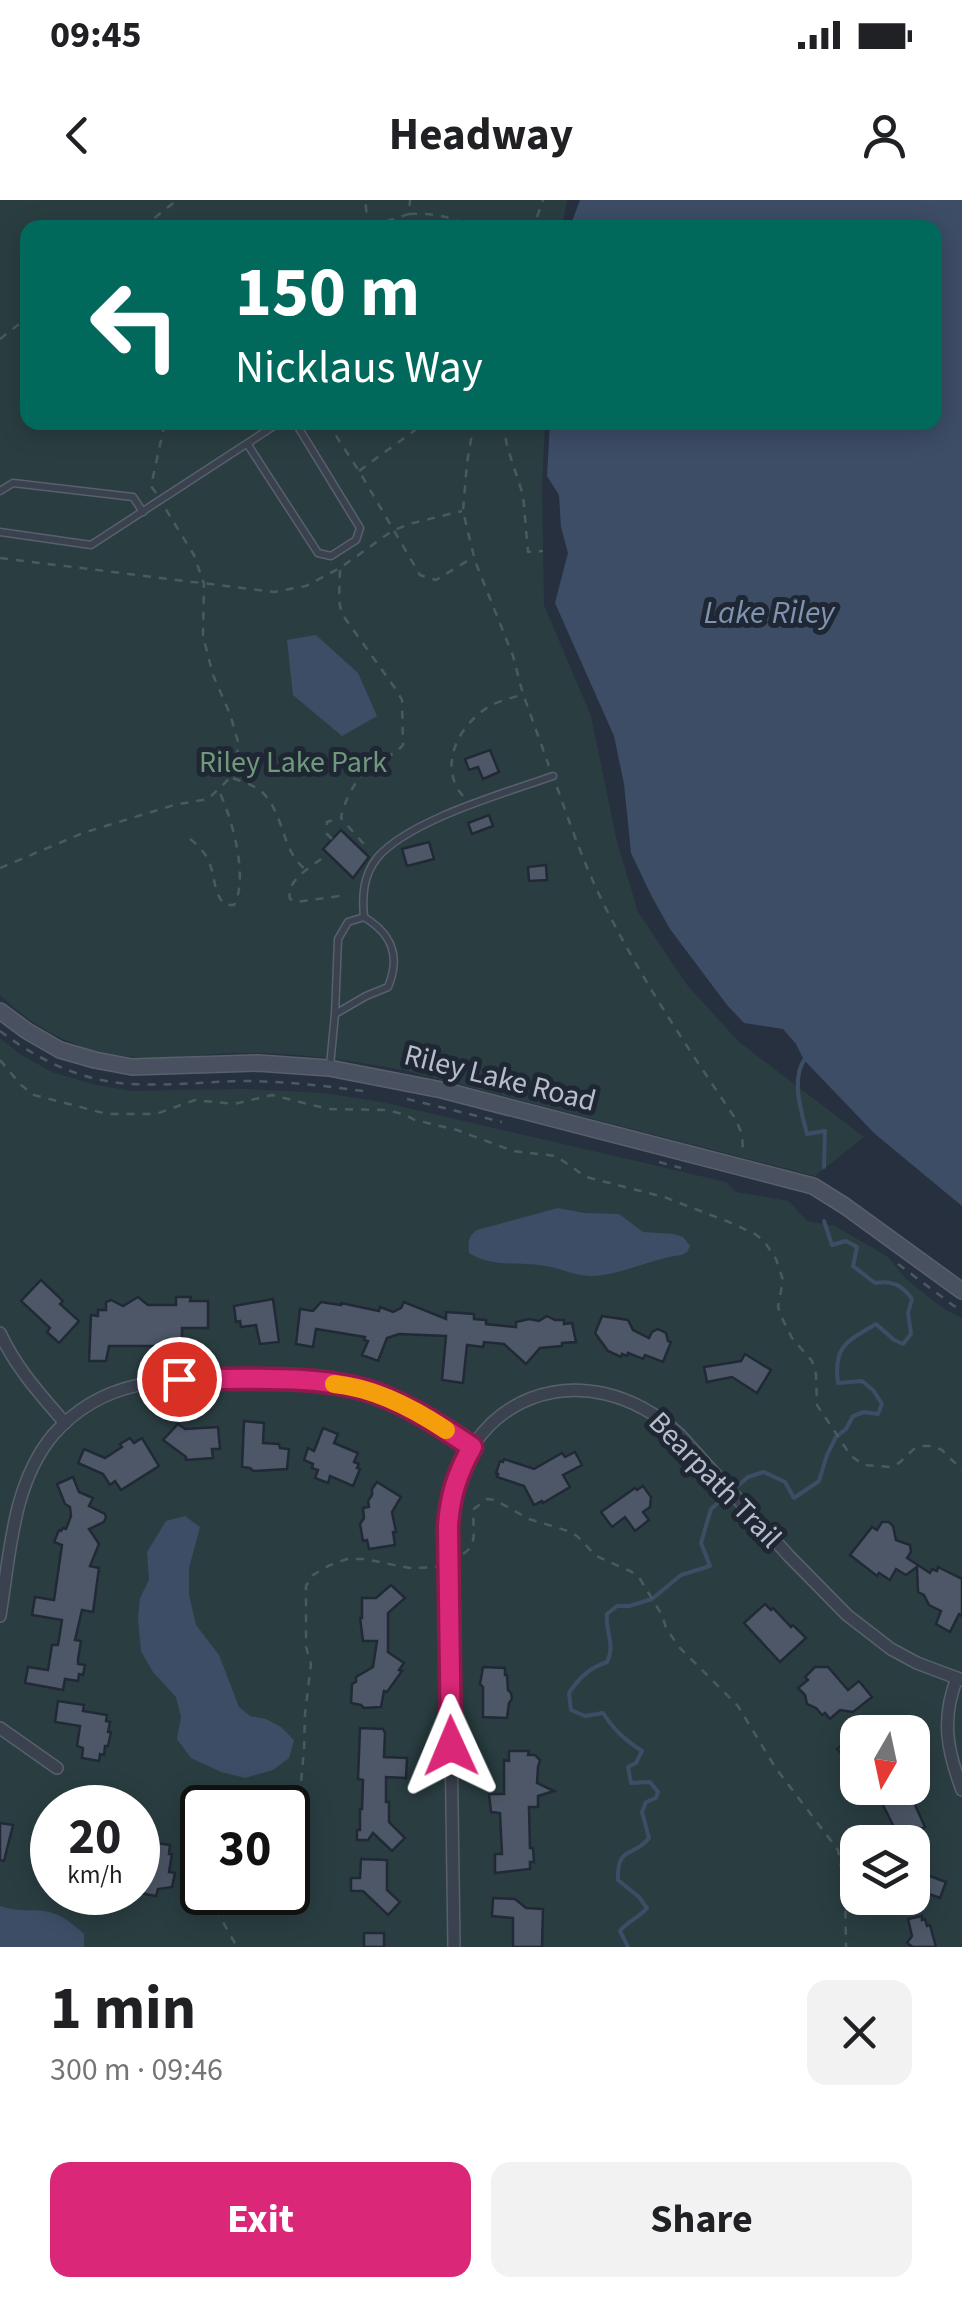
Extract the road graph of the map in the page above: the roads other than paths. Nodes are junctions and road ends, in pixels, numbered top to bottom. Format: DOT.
graph roads {
  1 [pos="269,430"];
  2 [pos="300,430"];
  3 [pos="248,445"];
  4 [pos="0,491"];
  5 [pos="142,512"];
  6 [pos="0,532"];
  7 [pos="552,776"];
  8 [pos="364,917"];
  9 [pos="0,1011"];
  10 [pos="335,1014"];
  11 [pos="330,1068"];
  12 [pos="962,1291"];
  13 [pos="0,1333"];
  14 [pos="66,1423"];
  15 [pos="472,1447"];
  16 [pos="0,1616"];
  17 [pos="959,1679"];
  18 [pos="0,1728"];
  19 [pos="57,1768"];
  20 [pos="962,1790"];
  21 [pos="454,1947"];
  1 -- 3 [label="lane"];
  2 -- 3 [label="lane"];
  3 -- 5 [label="lane"];
  4 -- 5 [label="lane"];
  5 -- 6 [label="lane"];
  7 -- 8 [label="lane"];
  8 -- 10 [label="lane"];
  8 -- 10 [label="lane"];
  9 -- 11 [label="street, Riley Lake Road"];
  10 -- 11 [label="lane"];
  11 -- 12 [label="street, Riley Lake Road"];
  13 -- 14 [label="street"];
  14 -- 15 [label="street"];
  14 -- 16 [label="street"];
  15 -- 17 [label="street, Bearpath Trail"];
  15 -- 21 [label="street, Bearpath Trail"];
  17 -- 20 [label="street"];
  18 -- 19 [label="street"];
}
